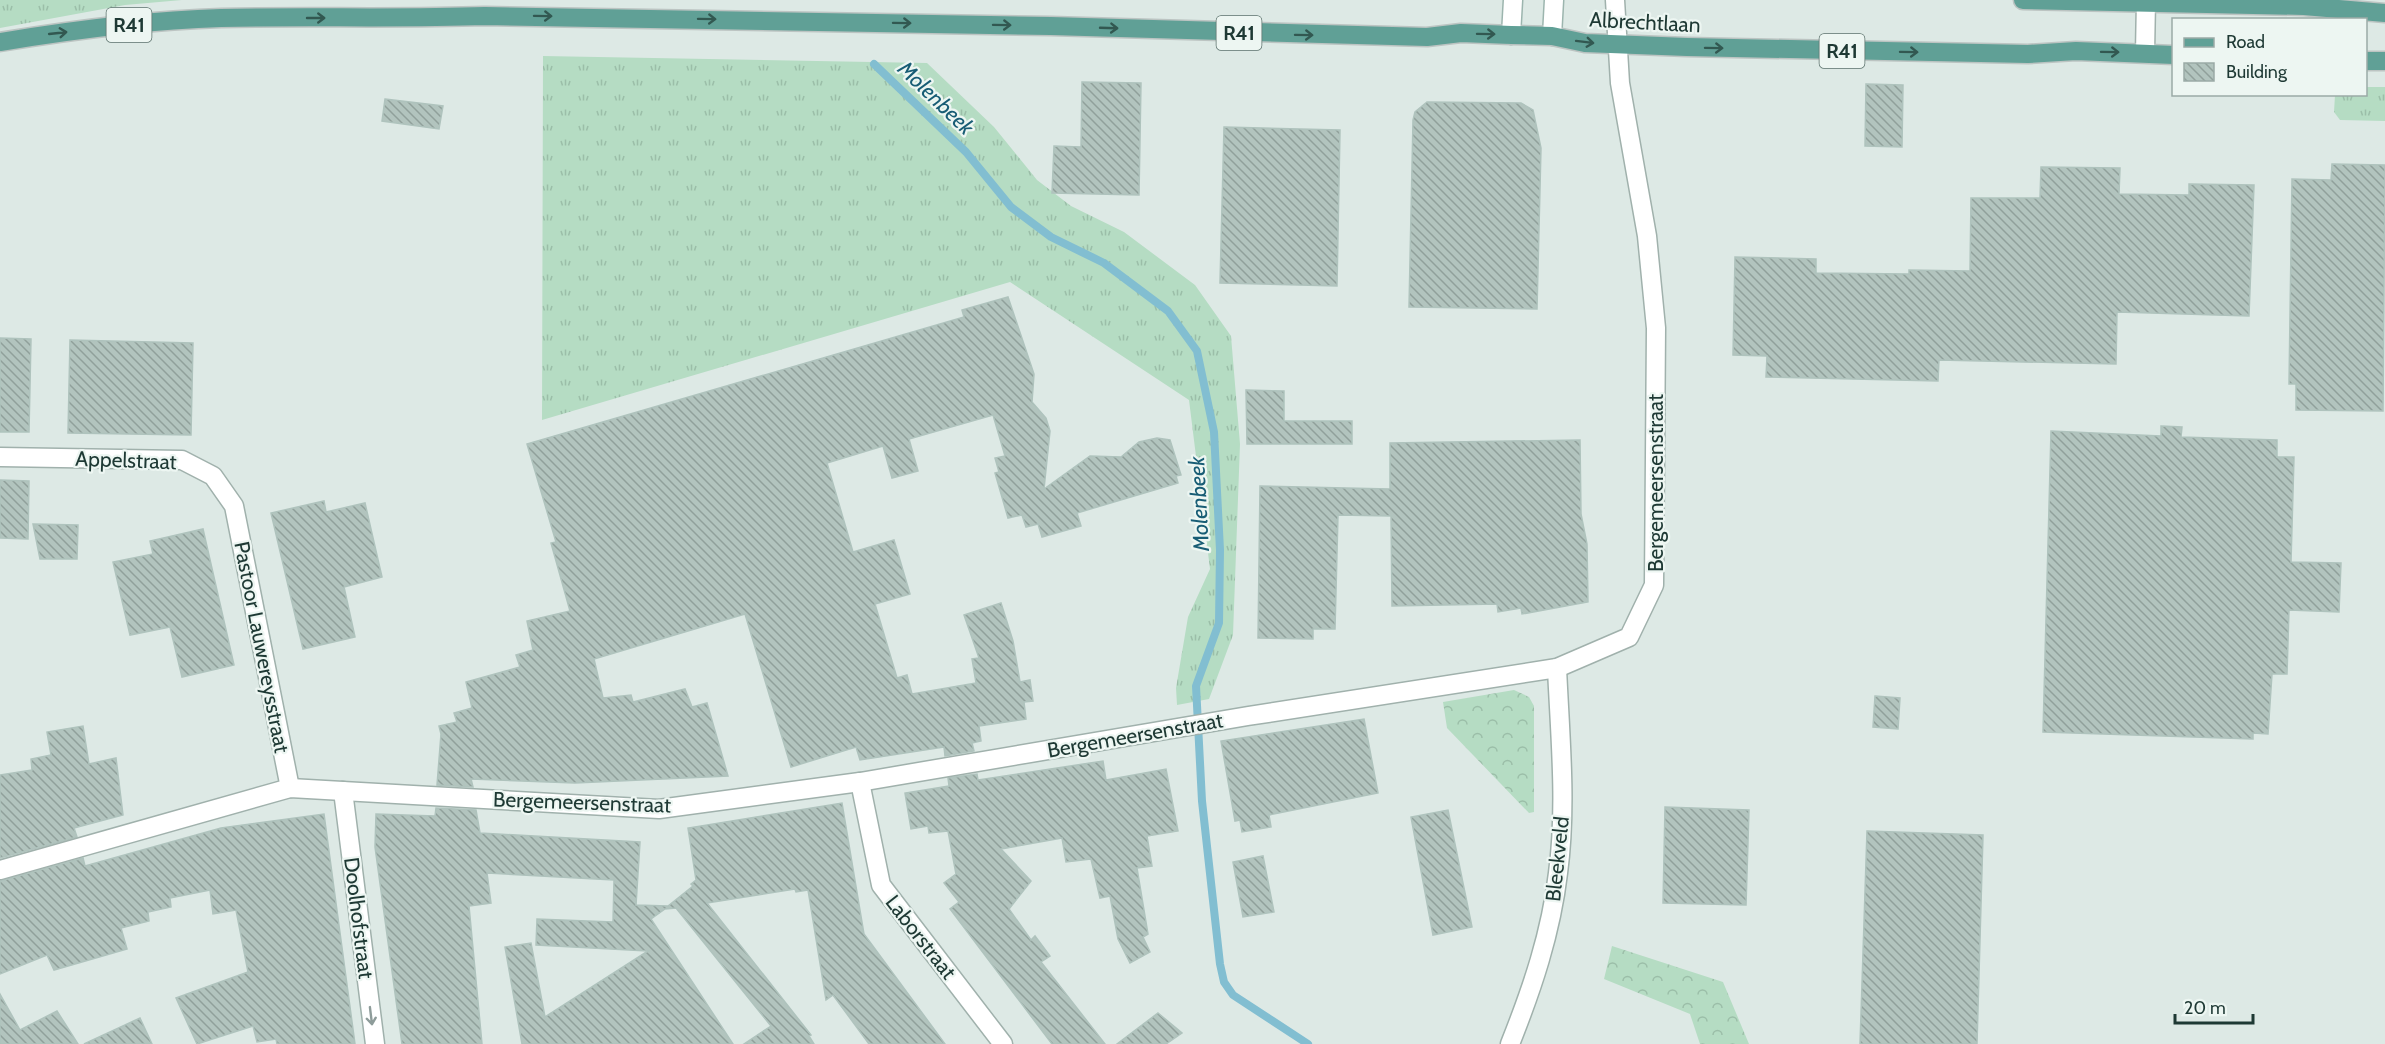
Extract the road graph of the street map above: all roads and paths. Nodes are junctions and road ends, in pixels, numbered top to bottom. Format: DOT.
graph roads {
  1 [pos="1512,0"];
  2 [pos="1554,0"];
  3 [pos="1615,0"];
  4 [pos="2024,0"];
  5 [pos="2146,1"];
  6 [pos="2385,13"];
  7 [pos="1511,35"];
  8 [pos="1552,36"];
  9 [pos="0,42"];
  10 [pos="1617,43"];
  11 [pos="2145,53"];
  12 [pos="2172,55"];
  13 [pos="2367,60"];
  14 [pos="2385,60"];
  15 [pos="0,457"];
  16 [pos="234,506"];
  17 [pos="1557,668"];
  18 [pos="860,782"];
  19 [pos="290,788"];
  20 [pos="343,791"];
  21 [pos="0,870"];
  22 [pos="375,1044"];
  23 [pos="1003,1044"];
  24 [pos="1510,1044"];
  1 -- 7 [label="street"];
  2 -- 8 [label="street"];
  3 -- 10 [label="street, Bergemeersenstraat"];
  4 -- 5 [label="main road"];
  5 -- 6 [label="main road"];
  5 -- 11 [label="street"];
  7 -- 8 [label="main road, Albrechtlaan / R41"];
  9 -- 7 [label="main road, Albrechtlaan / R41, one-way"];
  8 -- 10 [label="main road, Albrechtlaan / R41, one-way"];
  10 -- 11 [label="main road, Albrechtlaan / R41, one-way"];
  10 -- 17 [label="street, Bergemeersenstraat"];
  11 -- 12 [label="main road, Albrechtlaan / R41"];
  13 -- 14 [label="main road"];
  15 -- 16 [label="street, Appelstraat"];
  16 -- 19 [label="street, Pastoor Lauwereysstraat"];
  17 -- 18 [label="street, Bergemeersenstraat"];
  17 -- 24 [label="street, Bleekveld"];
  18 -- 20 [label="street, Bergemeersenstraat"];
  18 -- 23 [label="street, Laborstraat"];
  19 -- 20 [label="street, Bergemeersenstraat"];
  19 -- 21 [label="street, Bergemeersenstraat"];
  20 -- 22 [label="street, Doolhofstraat, one-way"];
}
